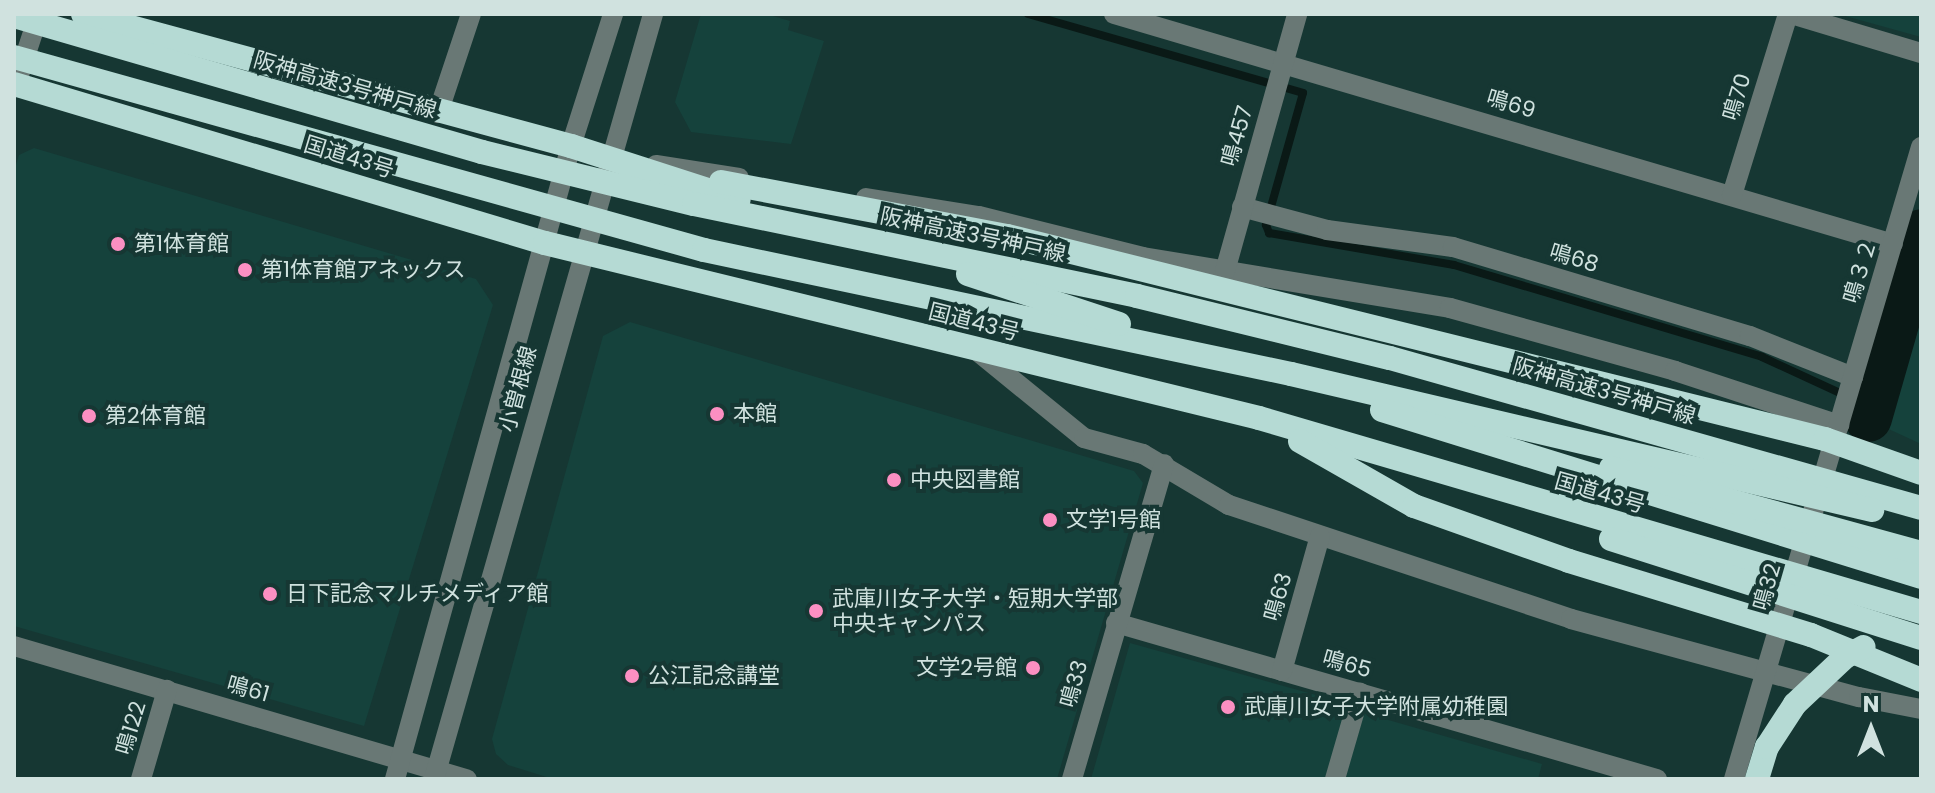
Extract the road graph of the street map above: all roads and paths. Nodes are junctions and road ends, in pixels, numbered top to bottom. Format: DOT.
graph roads {
  1 [pos="39,14"];
  2 [pos="83,14"];
  3 [pos="471,14"];
  4 [pos="613,14"];
  5 [pos="653,14"];
  6 [pos="1114,14"];
  7 [pos="1297,14"];
  8 [pos="1790,14"];
  9 [pos="14,16"];
  10 [pos="1921,53"];
  11 [pos="14,57"];
  12 [pos="1278,78"];
  13 [pos="15,86"];
  14 [pos="438,113"];
  15 [pos="571,146"];
  16 [pos="1921,147"];
  17 [pos="609,158"];
  18 [pos="1732,195"];
  19 [pos="1258,211"];
  20 [pos="545,243"];
  21 [pos="1893,244"];
  22 [pos="581,252"];
  23 [pos="1225,271"];
  24 [pos="976,350"];
  25 [pos="1846,400"];
  26 [pos="1391,413"];
  27 [pos="1259,418"];
  28 [pos="1164,464"];
  29 [pos="1921,473"];
  30 [pos="1921,508"];
  31 [pos="1921,521"];
  32 [pos="1320,536"];
  33 [pos="1921,553"];
  34 [pos="1921,577"];
  35 [pos="1764,578"];
  36 [pos="1921,612"];
  37 [pos="1116,623"];
  38 [pos="1921,623"];
  39 [pos="1921,638"];
  40 [pos="14,646"];
  41 [pos="1282,671"];
  42 [pos="1773,674"];
  43 [pos="1921,680"];
  44 [pos="167,690"];
  45 [pos="1360,693"];
  46 [pos="1921,709"];
  47 [pos="401,758"];
  48 [pos="436,774"];
  49 [pos="141,779"];
  50 [pos="395,779"];
  51 [pos="467,779"];
  52 [pos="1072,779"];
  53 [pos="1335,779"];
  54 [pos="1657,779"];
  55 [pos="1734,779"];
  56 [pos="1757,779"];
  1 -- 13 [label="street"];
  2 -- 14 [label="highway, 国道43号"];
  3 -- 14 [label="street"];
  4 -- 15 [label="street, 小曽根線"];
  5 -- 17 [label="street, 小曽根線"];
  6 -- 12 [label="street, 鳴69"];
  7 -- 12 [label="street, 鳴457"];
  8 -- 10 [label="street"];
  8 -- 18 [label="street, 鳴70"];
  9 -- 30 [label="highway, 阪神高速3号神戸線"];
  11 -- 31 [label="highway"];
  12 -- 18 [label="street, 鳴69"];
  12 -- 19 [label="street, 鳴457"];
  13 -- 20 [label="highway, 国道43号"];
  14 -- 15 [label="highway, 国道43号"];
  15 -- 17 [label="highway, 国道43号"];
  15 -- 20 [label="street, 小曽根線"];
  16 -- 21 [label="street, 鳴３２"];
  17 -- 22 [label="street, 小曽根線"];
  17 -- 23 [label="street"];
  17 -- 26 [label="highway, 国道43号"];
  17 -- 29 [label="highway"];
  18 -- 21 [label="street, 鳴69"];
  19 -- 23 [label="street, 鳴457"];
  19 -- 25 [label="street, 鳴68"];
  20 -- 22 [label="highway, 国道43号"];
  20 -- 47 [label="street, 小曽根線"];
  21 -- 25 [label="street, 鳴３２"];
  22 -- 24 [label="highway, 国道43号"];
  22 -- 48 [label="street, 小曽根線"];
  23 -- 25 [label="street"];
  24 -- 27 [label="highway, 国道43号"];
  24 -- 28 [label="street"];
  25 -- 42 [label="street, 鳴32"];
  26 -- 33 [label="highway"];
  26 -- 34 [label="highway, 国道43号"];
  27 -- 35 [label="highway, 国道43号"];
  27 -- 43 [label="highway"];
  28 -- 32 [label="street"];
  28 -- 37 [label="street, 鳴33"];
  32 -- 41 [label="street, 鳴63"];
  32 -- 42 [label="street"];
  35 -- 36 [label="highway, 国道43号"];
  35 -- 39 [label="highway"];
  37 -- 41 [label="street, 鳴65"];
  37 -- 52 [label="street, 鳴33"];
  38 -- 56 [label="highway"];
  40 -- 44 [label="street, 鳴61"];
  41 -- 45 [label="street, 鳴65"];
  42 -- 46 [label="street"];
  42 -- 55 [label="street, 鳴32"];
  44 -- 47 [label="street, 鳴61"];
  44 -- 49 [label="street, 鳴122"];
  45 -- 53 [label="street"];
  45 -- 54 [label="street, 鳴65"];
  47 -- 48 [label="street, 鳴61"];
  47 -- 50 [label="street, 小曽根線"];
  48 -- 51 [label="street, 鳴61"];
}
